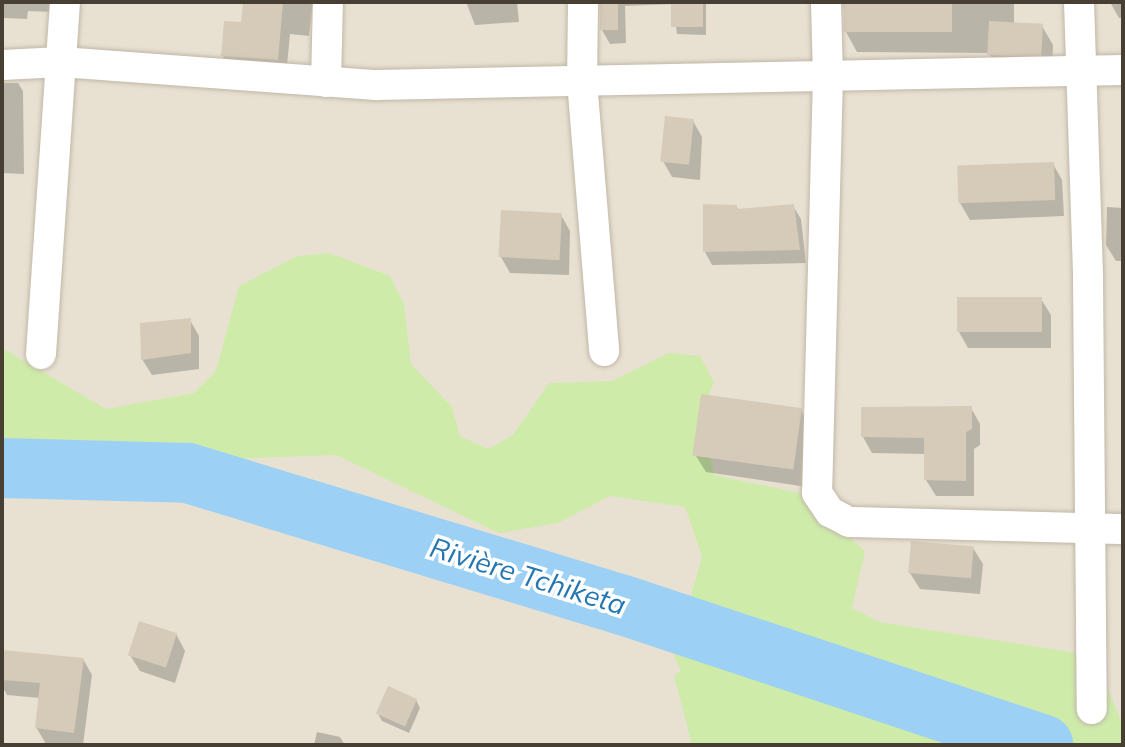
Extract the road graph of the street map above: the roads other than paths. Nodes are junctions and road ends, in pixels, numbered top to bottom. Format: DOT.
graph roads {
  1 [pos="65,2"];
  2 [pos="328,2"];
  3 [pos="583,2"];
  4 [pos="826,2"];
  5 [pos="1079,2"];
  6 [pos="61,62"];
  7 [pos="2,65"];
  8 [pos="1123,69"];
  9 [pos="1080,70"];
  10 [pos="828,76"];
  11 [pos="582,80"];
  12 [pos="326,82"];
  13 [pos="604,351"];
  14 [pos="41,354"];
  15 [pos="1123,529"];
  16 [pos="1089,530"];
  17 [pos="1092,709"];
  1 -- 6 [label="street"];
  2 -- 12 [label="street"];
  3 -- 11 [label="street"];
  4 -- 10 [label="street"];
  5 -- 9 [label="street"];
  6 -- 7 [label="street"];
  6 -- 12 [label="street"];
  6 -- 14 [label="street"];
  8 -- 9 [label="street"];
  9 -- 10 [label="street"];
  9 -- 16 [label="street"];
  10 -- 11 [label="street"];
  10 -- 16 [label="street"];
  11 -- 12 [label="street"];
  11 -- 13 [label="street"];
  15 -- 16 [label="street"];
  16 -- 17 [label="street"];
}
